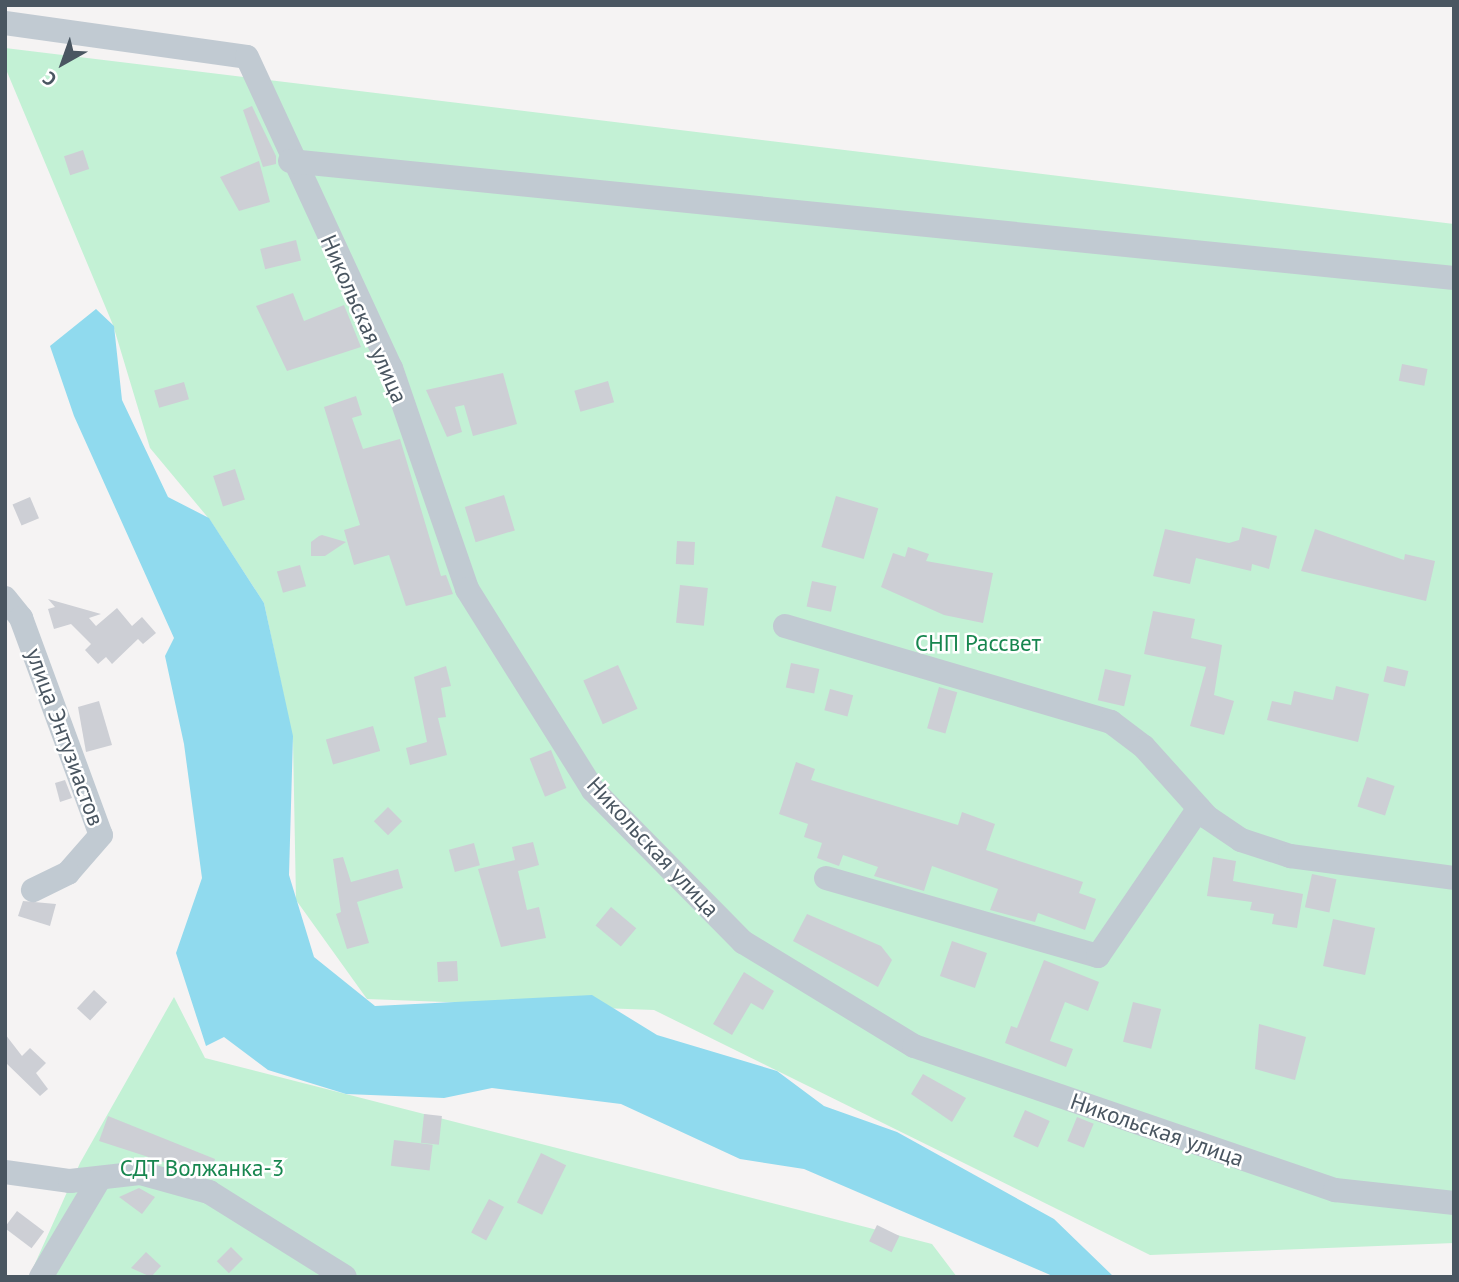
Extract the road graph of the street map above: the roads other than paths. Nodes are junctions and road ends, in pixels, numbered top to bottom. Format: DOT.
graph roads {
  1 [pos="5,23"];
  2 [pos="290,161"];
  3 [pos="1454,278"];
  4 [pos="5,598"];
  5 [pos="785,626"];
  6 [pos="1199,808"];
  7 [pos="826,878"];
  8 [pos="1454,878"];
  9 [pos="33,890"];
  10 [pos="5,1172"];
  11 [pos="100,1178"];
  12 [pos="1454,1203"];
  13 [pos="41,1277"];
  14 [pos="345,1277"];
  1 -- 2 [label="street, Никольская улица"];
  2 -- 3 [label="street"];
  2 -- 12 [label="street, Никольская улица"];
  4 -- 9 [label="street, улица Энтузиастов"];
  5 -- 6 [label="street"];
  6 -- 7 [label="street"];
  6 -- 8 [label="street"];
  10 -- 11 [label="street"];
  11 -- 13 [label="street"];
  11 -- 14 [label="street"];
}
